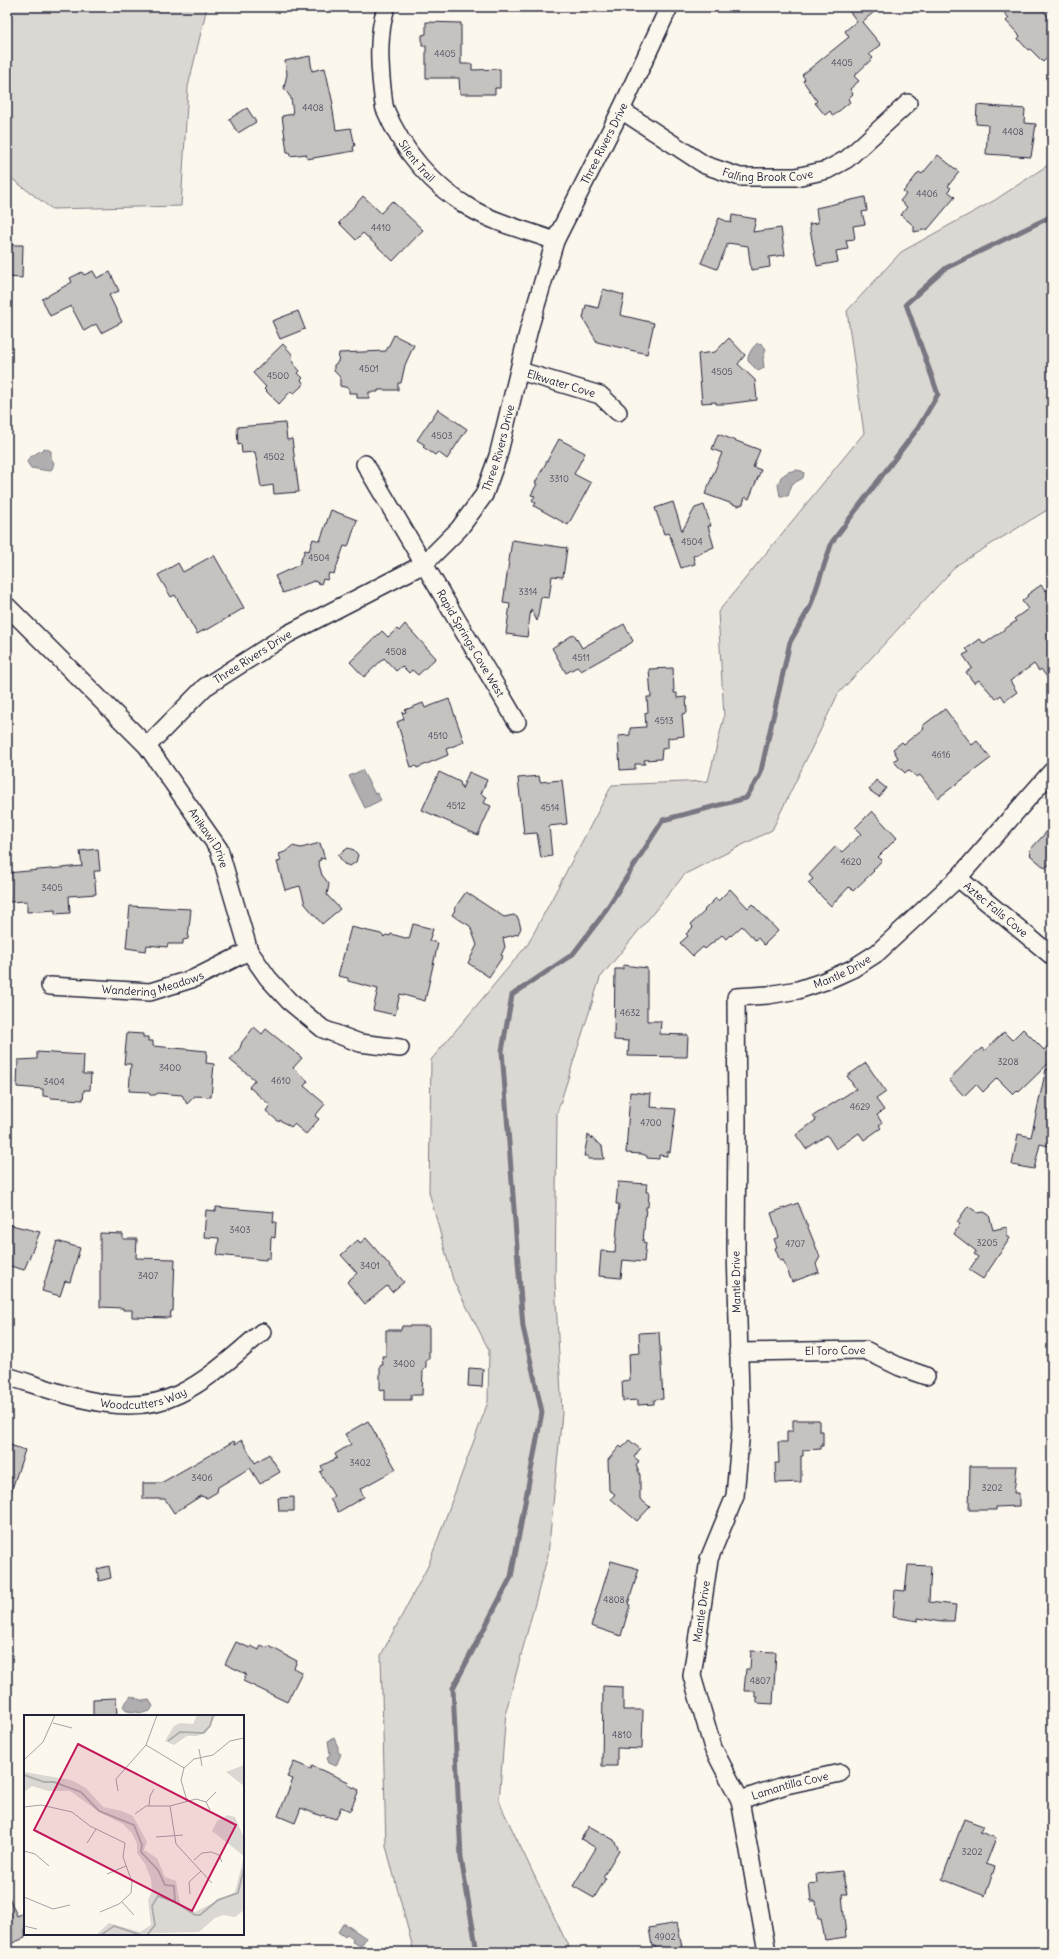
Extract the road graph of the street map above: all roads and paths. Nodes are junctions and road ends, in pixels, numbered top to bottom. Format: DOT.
graph roads {
  1 [pos="386,7"];
  2 [pos="669,7"];
  3 [pos="908,103"];
  4 [pos="621,110"];
  5 [pos="555,241"];
  6 [pos="520,371"];
  7 [pos="618,412"];
  8 [pos="365,464"];
  9 [pos="424,564"];
  10 [pos="7,606"];
  11 [pos="517,722"];
  12 [pos="147,746"];
  13 [pos="1052,771"];
  14 [pos="958,878"];
  15 [pos="249,951"];
  16 [pos="1052,956"];
  17 [pos="50,986"];
  18 [pos="400,1048"];
  19 [pos="262,1332"];
  20 [pos="738,1352"];
  21 [pos="7,1376"];
  22 [pos="926,1376"];
  23 [pos="840,1773"];
  24 [pos="740,1800"];
  25 [pos="767,1952"];
  1 -- 5 [label="street, Silent Trail"];
  2 -- 4 [label="street, Three Rivers Drive"];
  3 -- 4 [label="street, Falling Brook Cove"];
  4 -- 5 [label="street, Three Rivers Drive"];
  5 -- 6 [label="street, Three Rivers Drive"];
  6 -- 7 [label="street, Elkwater Cove"];
  6 -- 9 [label="street, Three Rivers Drive"];
  8 -- 9 [label="street, Rapid Springs Cove West"];
  9 -- 11 [label="street, Rapid Springs Cove West"];
  9 -- 12 [label="street, Three Rivers Drive"];
  10 -- 12 [label="street, Anikawi Drive"];
  12 -- 15 [label="street, Anikawi Drive"];
  13 -- 14 [label="street, Mantle Drive"];
  14 -- 16 [label="street, Aztec Falls Cove"];
  14 -- 20 [label="street, Mantle Drive"];
  15 -- 17 [label="street, Wandering Meadows"];
  15 -- 18 [label="street, Anikawi Drive"];
  19 -- 21 [label="street, Woodcutters Way"];
  20 -- 22 [label="street, El Toro Cove"];
  20 -- 24 [label="street, Mantle Drive"];
  23 -- 24 [label="street, Lamantilla Cove"];
  24 -- 25 [label="street, Mantle Drive"];
}
